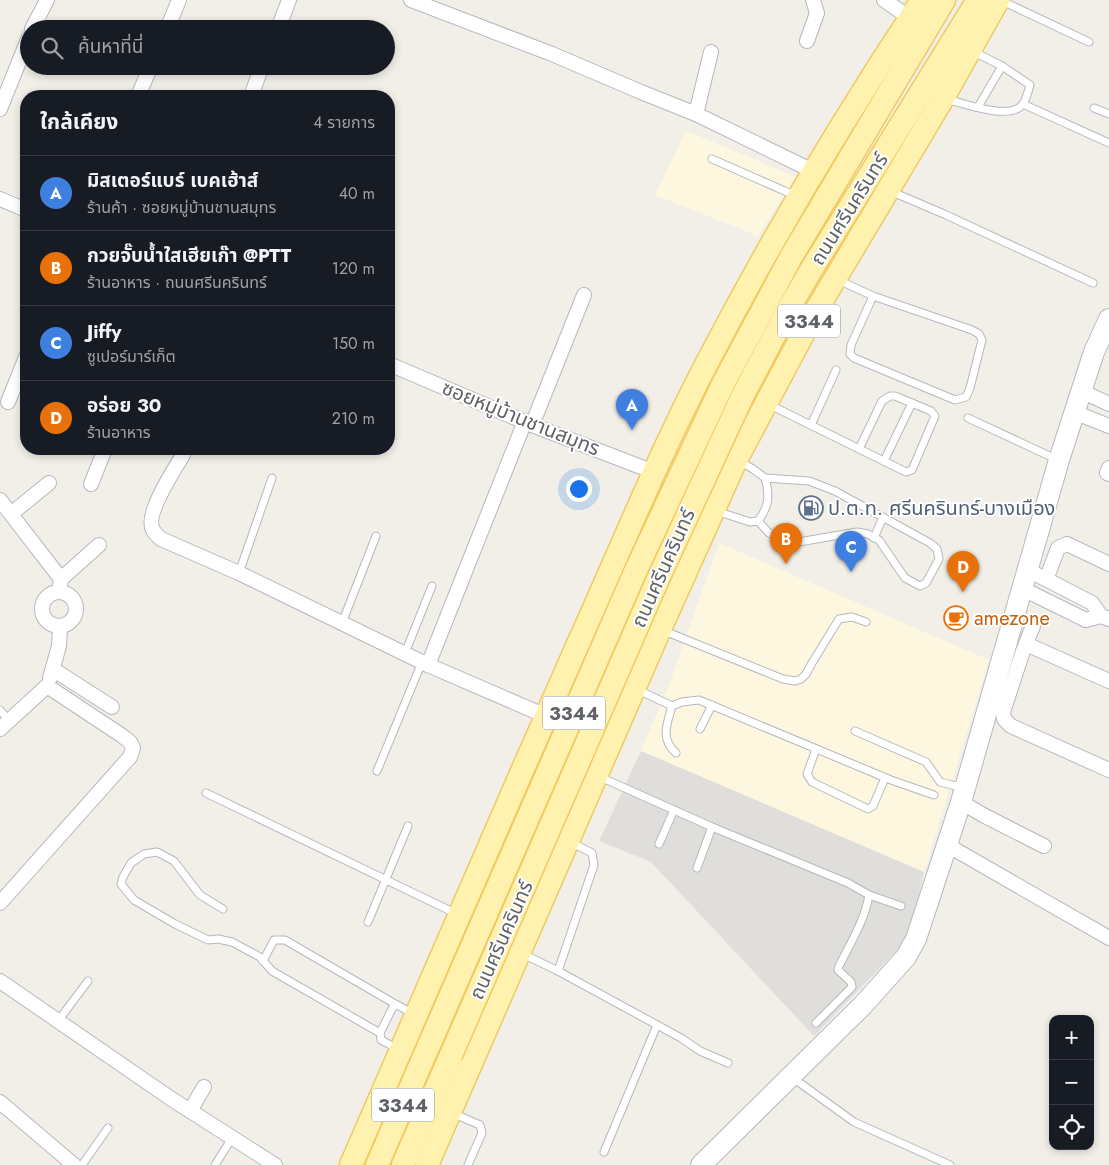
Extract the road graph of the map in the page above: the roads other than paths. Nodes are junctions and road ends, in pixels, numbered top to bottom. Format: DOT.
graph roads {
  1 [pos="47,0"];
  2 [pos="179,0"];
  3 [pos="289,0"];
  4 [pos="411,0"];
  5 [pos="812,0"];
  6 [pos="944,0"];
  7 [pos="978,0"];
  8 [pos="999,0"];
  9 [pos="881,1"];
  10 [pos="916,9"];
  11 [pos="37,20"];
  12 [pos="171,20"];
  13 [pos="281,20"];
  14 [pos="807,41"];
  15 [pos="1089,42"];
  16 [pos="970,50"];
  17 [pos="711,52"];
  18 [pos="20,59"];
  19 [pos="1002,66"];
  20 [pos="146,75"];
  21 [pos="259,75"];
  22 [pos="140,90"];
  23 [pos="253,90"];
  24 [pos="943,98"];
  25 [pos="1023,104"];
  26 [pos="978,107"];
  27 [pos="1094,108"];
  28 [pos="0,109"];
  29 [pos="696,114"];
  30 [pos="1109,114"];
  31 [pos="1109,142"];
  32 [pos="712,159"];
  33 [pos="815,172"];
  34 [pos="887,190"];
  35 [pos="799,198"];
  36 [pos="0,199"];
  37 [pos="20,207"];
  38 [pos="834,278"];
  39 [pos="1093,283"];
  40 [pos="584,295"];
  41 [pos="873,296"];
  42 [pos="1109,318"];
  43 [pos="395,367"];
  44 [pos="836,370"];
  45 [pos="20,372"];
  46 [pos="1081,390"];
  47 [pos="8,402"];
  48 [pos="765,403"];
  49 [pos="912,403"];
  50 [pos="1109,404"];
  51 [pos="1074,412"];
  52 [pos="968,418"];
  53 [pos="529,423"];
  54 [pos="811,425"];
  55 [pos="1109,426"];
  56 [pos="860,448"];
  57 [pos="103,455"];
  58 [pos="182,455"];
  59 [pos="736,460"];
  60 [pos="1059,460"];
  61 [pos="884,461"];
  62 [pos="1109,468"];
  63 [pos="654,472"];
  64 [pos="1109,474"];
  65 [pos="272,478"];
  66 [pos="765,478"];
  67 [pos="49,483"];
  68 [pos="91,484"];
  69 [pos="4,508"];
  70 [pos="712,510"];
  71 [pos="883,516"];
  72 [pos="758,521"];
  73 [pos="376,536"];
  74 [pos="874,538"];
  75 [pos="99,545"];
  76 [pos="1109,564"];
  77 [pos="1049,572"];
  78 [pos="239,573"];
  79 [pos="1025,580"];
  80 [pos="60,585"];
  81 [pos="432,586"];
  82 [pos="1105,618"];
  83 [pos="866,622"];
  84 [pos="342,623"];
  85 [pos="1033,626"];
  86 [pos="60,627"];
  87 [pos="660,629"];
  88 [pos="584,632"];
  89 [pos="1026,644"];
  90 [pos="404,653"];
  91 [pos="647,657"];
  92 [pos="425,663"];
  93 [pos="54,670"];
  94 [pos="1109,681"];
  95 [pos="47,686"];
  96 [pos="634,688"];
  97 [pos="712,705"];
  98 [pos="672,706"];
  99 [pos="112,707"];
  100 [pos="546,716"];
  101 [pos="3,720"];
  102 [pos="700,729"];
  103 [pos="855,731"];
  104 [pos="816,749"];
  105 [pos="676,753"];
  106 [pos="1109,770"];
  107 [pos="377,771"];
  108 [pos="596,775"];
  109 [pos="885,778"];
  110 [pos="206,793"];
  111 [pos="512,795"];
  112 [pos="962,795"];
  113 [pos="934,796"];
  114 [pos="674,810"];
  115 [pos="408,826"];
  116 [pos="712,827"];
  117 [pos="572,831"];
  118 [pos="659,844"];
  119 [pos="947,845"];
  120 [pos="1044,846"];
  121 [pos="696,868"];
  122 [pos="386,880"];
  123 [pos="869,895"];
  124 [pos="0,903"];
  125 [pos="901,906"];
  126 [pos="223,909"];
  127 [pos="460,916"];
  128 [pos="368,922"];
  129 [pos="1109,938"];
  130 [pos="519,952"];
  131 [pos="263,961"];
  132 [pos="558,971"];
  133 [pos="0,981"];
  134 [pos="88,981"];
  135 [pos="406,1010"];
  136 [pos="58,1021"];
  137 [pos="816,1023"];
  138 [pos="657,1025"];
  139 [pos="380,1033"];
  140 [pos="400,1051"];
  141 [pos="728,1063"];
  142 [pos="791,1076"];
  143 [pos="204,1087"];
  144 [pos="0,1102"];
  145 [pos="190,1111"];
  146 [pos="449,1112"];
  147 [pos="108,1128"];
  148 [pos="232,1138"];
  149 [pos="604,1152"];
  150 [pos="74,1165"];
  151 [pos="82,1165"];
  152 [pos="215,1165"];
  153 [pos="275,1165"];
  154 [pos="351,1165"];
  155 [pos="377,1165"];
  156 [pos="403,1165"];
  157 [pos="427,1165"];
  158 [pos="468,1165"];
  159 [pos="702,1165"];
  160 [pos="950,1165"];
  1 -- 11 [label="street"];
  2 -- 12 [label="street"];
  3 -- 13 [label="street"];
  4 -- 29 [label="street"];
  5 -- 14 [label="street"];
  6 -- 155 [label="main road, ถนนศรีนครินทร์ / 3344, bridge"];
  7 -- 156 [label="main road, ถนนศรีนครินทร์ / 3344, bridge"];
  8 -- 15 [label="lane"];
  8 -- 16 [label="main road, ถนนศรีนครินทร์ / 3344"];
  9 -- 10 [label="street"];
  10 -- 33 [label="main road, 3344"];
  16 -- 19 [label="lane"];
  16 -- 24 [label="main road, ถนนศรีนครินทร์ / 3344"];
  17 -- 29 [label="street"];
  18 -- 28 [label="street"];
  19 -- 25 [label="lane"];
  19 -- 26 [label="lane"];
  20 -- 22 [label="street"];
  21 -- 23 [label="street"];
  24 -- 26 [label="lane"];
  24 -- 34 [label="main road, ถนนศรีนครินทร์ / 3344"];
  25 -- 26 [label="lane"];
  25 -- 31 [label="lane"];
  27 -- 30 [label="lane"];
  29 -- 33 [label="street"];
  32 -- 35 [label="lane"];
  33 -- 35 [label="main road, 3344"];
  34 -- 38 [label="main road, ถนนศรีนครินทร์ / 3344"];
  34 -- 39 [label="lane"];
  35 -- 63 [label="main road, 3344"];
  36 -- 37 [label="street"];
  38 -- 41 [label="lane"];
  38 -- 48 [label="main road, ถนนศรีนครินทร์ / 3344"];
  40 -- 53 [label="street"];
  41 -- 41 [label="lane"];
  42 -- 46 [label="street"];
  43 -- 53 [label="street, ซอยหมู่บ้านชานสมุทร"];
  44 -- 54 [label="lane"];
  45 -- 47 [label="street"];
  46 -- 50 [label="street"];
  46 -- 51 [label="street"];
  48 -- 54 [label="lane"];
  48 -- 59 [label="main road, ถนนศรีนครินทร์ / 3344"];
  49 -- 56 [label="lane"];
  49 -- 61 [label="lane"];
  49 -- 61 [label="lane"];
  51 -- 55 [label="street"];
  51 -- 60 [label="street"];
  52 -- 60 [label="lane"];
  53 -- 63 [label="street, ซอยหมู่บ้านชานสมุทร"];
  53 -- 92 [label="street"];
  54 -- 56 [label="lane"];
  56 -- 61 [label="lane"];
  57 -- 68 [label="street"];
  58 -- 78 [label="street"];
  59 -- 66 [label="lane"];
  59 -- 70 [label="main road, ถนนศรีนครินทร์ / 3344"];
  60 -- 79 [label="street"];
  62 -- 64 [label="street"];
  63 -- 88 [label="main road, 3344"];
  65 -- 78 [label="lane"];
  66 -- 71 [label="lane"];
  66 -- 72 [label="lane"];
  67 -- 69 [label="street"];
  69 -- 80 [label="street"];
  70 -- 72 [label="lane"];
  70 -- 87 [label="main road, ถนนศรีนครินทร์ / 3344"];
  71 -- 74 [label="lane"];
  71 -- 74 [label="lane"];
  72 -- 74 [label="lane"];
  73 -- 84 [label="lane"];
  75 -- 80 [label="street"];
  76 -- 77 [label="street"];
  78 -- 84 [label="street"];
  79 -- 82 [label="street"];
  79 -- 112 [label="street"];
  80 -- 86 [label="street"];
  80 -- 86 [label="street"];
  81 -- 90 [label="lane"];
  83 -- 87 [label="lane"];
  84 -- 90 [label="street"];
  85 -- 89 [label="street"];
  86 -- 93 [label="street"];
  87 -- 91 [label="main road, ถนนศรีนครินทร์ / 3344"];
  88 -- 91 [label="main road"];
  88 -- 100 [label="main road, 3344"];
  89 -- 94 [label="street"];
  89 -- 106 [label="street"];
  90 -- 92 [label="street"];
  91 -- 96 [label="main road, ถนนศรีนครินทร์ / 3344"];
  92 -- 100 [label="street"];
  92 -- 107 [label="lane"];
  93 -- 95 [label="street"];
  93 -- 99 [label="street"];
  95 -- 101 [label="street"];
  95 -- 124 [label="street"];
  96 -- 98 [label="lane"];
  96 -- 108 [label="main road, ถนนศรีนครินทร์ / 3344"];
  97 -- 98 [label="lane"];
  97 -- 102 [label="lane"];
  97 -- 104 [label="lane"];
  98 -- 105 [label="lane"];
  100 -- 111 [label="main road, 3344"];
  103 -- 112 [label="lane"];
  104 -- 109 [label="lane"];
  104 -- 109 [label="lane"];
  108 -- 114 [label="lane"];
  108 -- 117 [label="main road, ถนนศรีนครินทร์ / 3344"];
  109 -- 113 [label="lane"];
  110 -- 122 [label="lane"];
  111 -- 117 [label="main road"];
  111 -- 127 [label="main road, 3344"];
  112 -- 119 [label="street"];
  112 -- 120 [label="street"];
  114 -- 116 [label="lane"];
  114 -- 118 [label="lane"];
  115 -- 122 [label="lane"];
  116 -- 121 [label="lane"];
  116 -- 123 [label="lane"];
  117 -- 130 [label="main road, ถนนศรีนครินทร์ / 3344"];
  117 -- 132 [label="lane"];
  119 -- 129 [label="street"];
  119 -- 142 [label="street"];
  122 -- 127 [label="lane"];
  122 -- 128 [label="lane"];
  123 -- 125 [label="lane"];
  123 -- 137 [label="lane"];
  126 -- 131 [label="lane"];
  127 -- 135 [label="main road, 3344"];
  130 -- 132 [label="lane"];
  130 -- 146 [label="main road, ถนนศรีนครินทร์ / 3344"];
  131 -- 135 [label="lane"];
  131 -- 139 [label="lane"];
  132 -- 138 [label="lane"];
  133 -- 136 [label="street"];
  134 -- 136 [label="lane"];
  135 -- 139 [label="lane"];
  135 -- 140 [label="main road, 3344"];
  136 -- 145 [label="street"];
  138 -- 141 [label="lane"];
  138 -- 149 [label="lane"];
  139 -- 140 [label="lane"];
  140 -- 154 [label="main road, 3344"];
  142 -- 159 [label="street"];
  142 -- 160 [label="lane"];
  143 -- 145 [label="street"];
  144 -- 150 [label="street"];
  145 -- 148 [label="street"];
  146 -- 157 [label="main road, ถนนศรีนครินทร์ / 3344"];
  146 -- 158 [label="lane"];
  147 -- 151 [label="lane"];
  148 -- 152 [label="lane"];
  148 -- 153 [label="street"];
}
